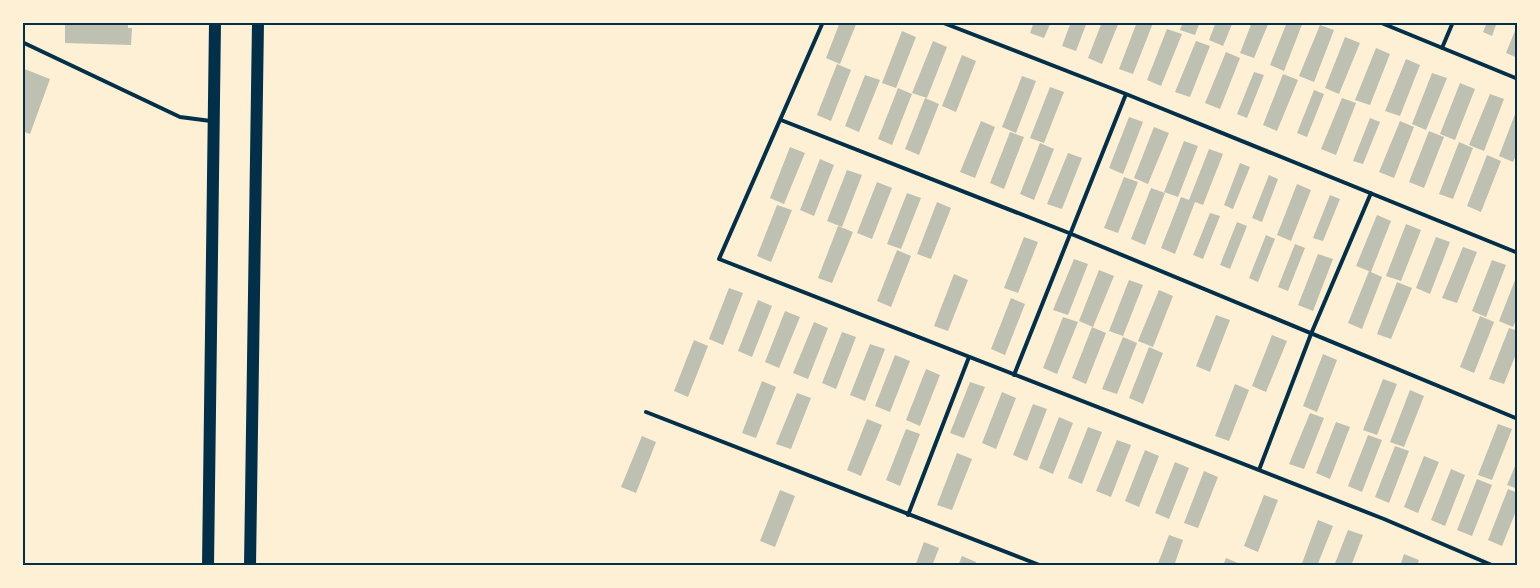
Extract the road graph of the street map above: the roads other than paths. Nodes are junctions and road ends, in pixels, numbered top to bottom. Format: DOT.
graph roads {
  1 [pos="215,22"];
  2 [pos="258,22"];
  3 [pos="823,22"];
  4 [pos="941,22"];
  5 [pos="1379,22"];
  6 [pos="1453,22"];
  7 [pos="22,42"];
  8 [pos="1442,48"];
  9 [pos="1518,79"];
  10 [pos="1126,94"];
  11 [pos="780,120"];
  12 [pos="214,121"];
  13 [pos="1371,193"];
  14 [pos="1069,233"];
  15 [pos="1518,253"];
  16 [pos="1311,334"];
  17 [pos="969,357"];
  18 [pos="1014,374"];
  19 [pos="646,412"];
  20 [pos="1518,419"];
  21 [pos="1259,470"];
  22 [pos="908,514"];
  23 [pos="208,566"];
  24 [pos="250,566"];
  25 [pos="1042,566"];
  26 [pos="1494,566"];
  1 -- 12 [label="main road"];
  2 -- 24 [label="main road"];
  3 -- 11 [label="lane"];
  4 -- 10 [label="lane"];
  5 -- 8 [label="lane"];
  6 -- 8 [label="lane"];
  7 -- 12 [label="lane"];
  8 -- 9 [label="lane"];
  10 -- 13 [label="lane"];
  10 -- 14 [label="lane"];
  11 -- 14 [label="lane"];
  11 -- 17 [label="lane"];
  12 -- 23 [label="main road"];
  13 -- 15 [label="lane"];
  13 -- 16 [label="lane"];
  14 -- 16 [label="lane"];
  14 -- 18 [label="lane"];
  16 -- 20 [label="lane"];
  16 -- 21 [label="lane"];
  17 -- 18 [label="lane"];
  17 -- 22 [label="lane"];
  18 -- 21 [label="lane"];
  19 -- 22 [label="lane"];
  21 -- 26 [label="lane"];
  22 -- 25 [label="lane"];
}
